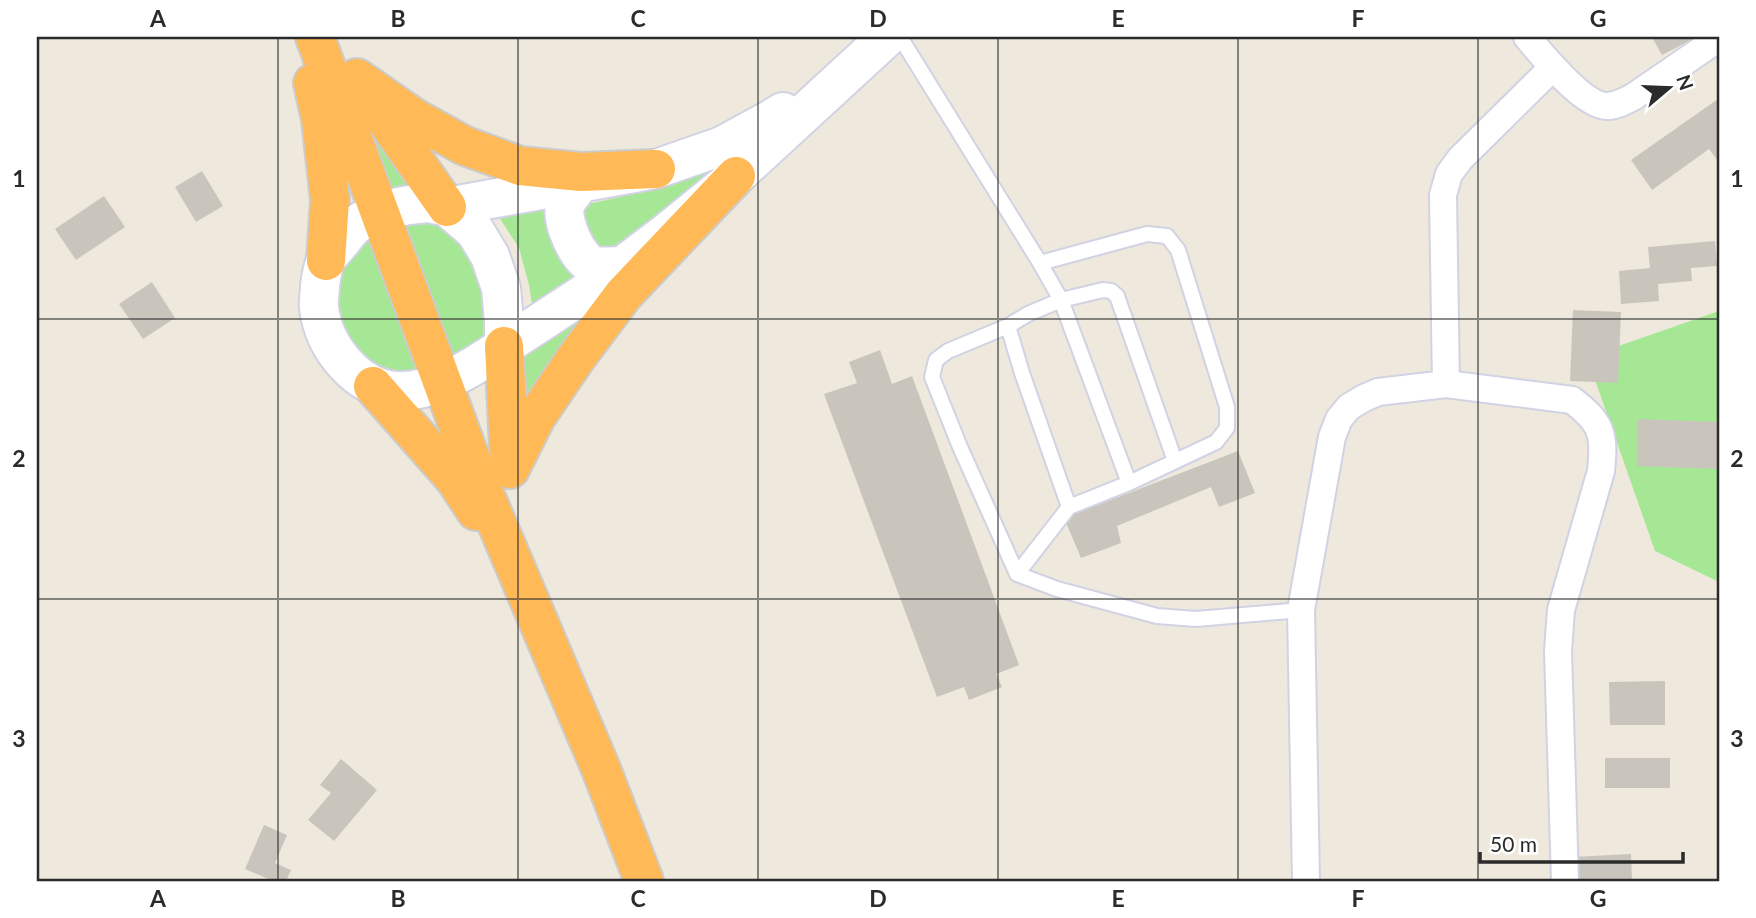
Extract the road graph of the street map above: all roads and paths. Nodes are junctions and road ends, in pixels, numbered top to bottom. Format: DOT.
graph roads {
  1 [pos="303,37"];
  2 [pos="315,37"];
  3 [pos="332,37"];
  4 [pos="1527,37"];
  5 [pos="1719,38"];
  6 [pos="889,39"];
  7 [pos="1553,67"];
  8 [pos="357,78"];
  9 [pos="656,169"];
  10 [pos="736,176"];
  11 [pos="580,183"];
  12 [pos="447,207"];
  13 [pos="380,211"];
  14 [pos="326,261"];
  15 [pos="1040,263"];
  16 [pos="621,266"];
  17 [pos="1061,300"];
  18 [pos="1007,327"];
  19 [pos="504,346"];
  20 [pos="442,380"];
  21 [pos="1446,384"];
  22 [pos="373,386"];
  23 [pos="1175,461"];
  24 [pos="510,470"];
  25 [pos="1129,483"];
  26 [pos="1069,507"];
  27 [pos="517,574"];
  28 [pos="1017,574"];
  29 [pos="1301,610"];
  30 [pos="644,881"];
  31 [pos="1306,881"];
  32 [pos="1565,881"];
  1 -- 14 [label="highway"];
  2 -- 13 [label="highway"];
  3 -- 8 [label="highway"];
  4 -- 7 [label="street"];
  5 -- 7 [label="street"];
  6 -- 9 [label="main road"];
  6 -- 10 [label="main road"];
  6 -- 15 [label="lane"];
  7 -- 21 [label="street"];
  8 -- 9 [label="highway"];
  8 -- 12 [label="highway"];
  9 -- 11 [label="main road"];
  10 -- 16 [label="main road"];
  10 -- 24 [label="highway"];
  11 -- 12 [label="main road"];
  11 -- 16 [label="main road"];
  12 -- 13 [label="main road"];
  12 -- 19 [label="main road"];
  13 -- 14 [label="main road"];
  13 -- 20 [label="highway"];
  14 -- 22 [label="main road"];
  15 -- 17 [label="lane"];
  15 -- 23 [label="lane"];
  16 -- 19 [label="main road"];
  17 -- 18 [label="lane"];
  17 -- 23 [label="lane"];
  17 -- 25 [label="lane"];
  18 -- 26 [label="lane"];
  18 -- 28 [label="lane"];
  19 -- 20 [label="main road"];
  19 -- 24 [label="highway"];
  20 -- 22 [label="main road"];
  20 -- 27 [label="highway"];
  21 -- 29 [label="street"];
  21 -- 32 [label="street"];
  22 -- 27 [label="highway"];
  23 -- 25 [label="lane"];
  24 -- 27 [label="highway"];
  25 -- 26 [label="lane"];
  26 -- 28 [label="lane"];
  27 -- 30 [label="highway"];
  28 -- 29 [label="lane"];
  29 -- 31 [label="street"];
}
